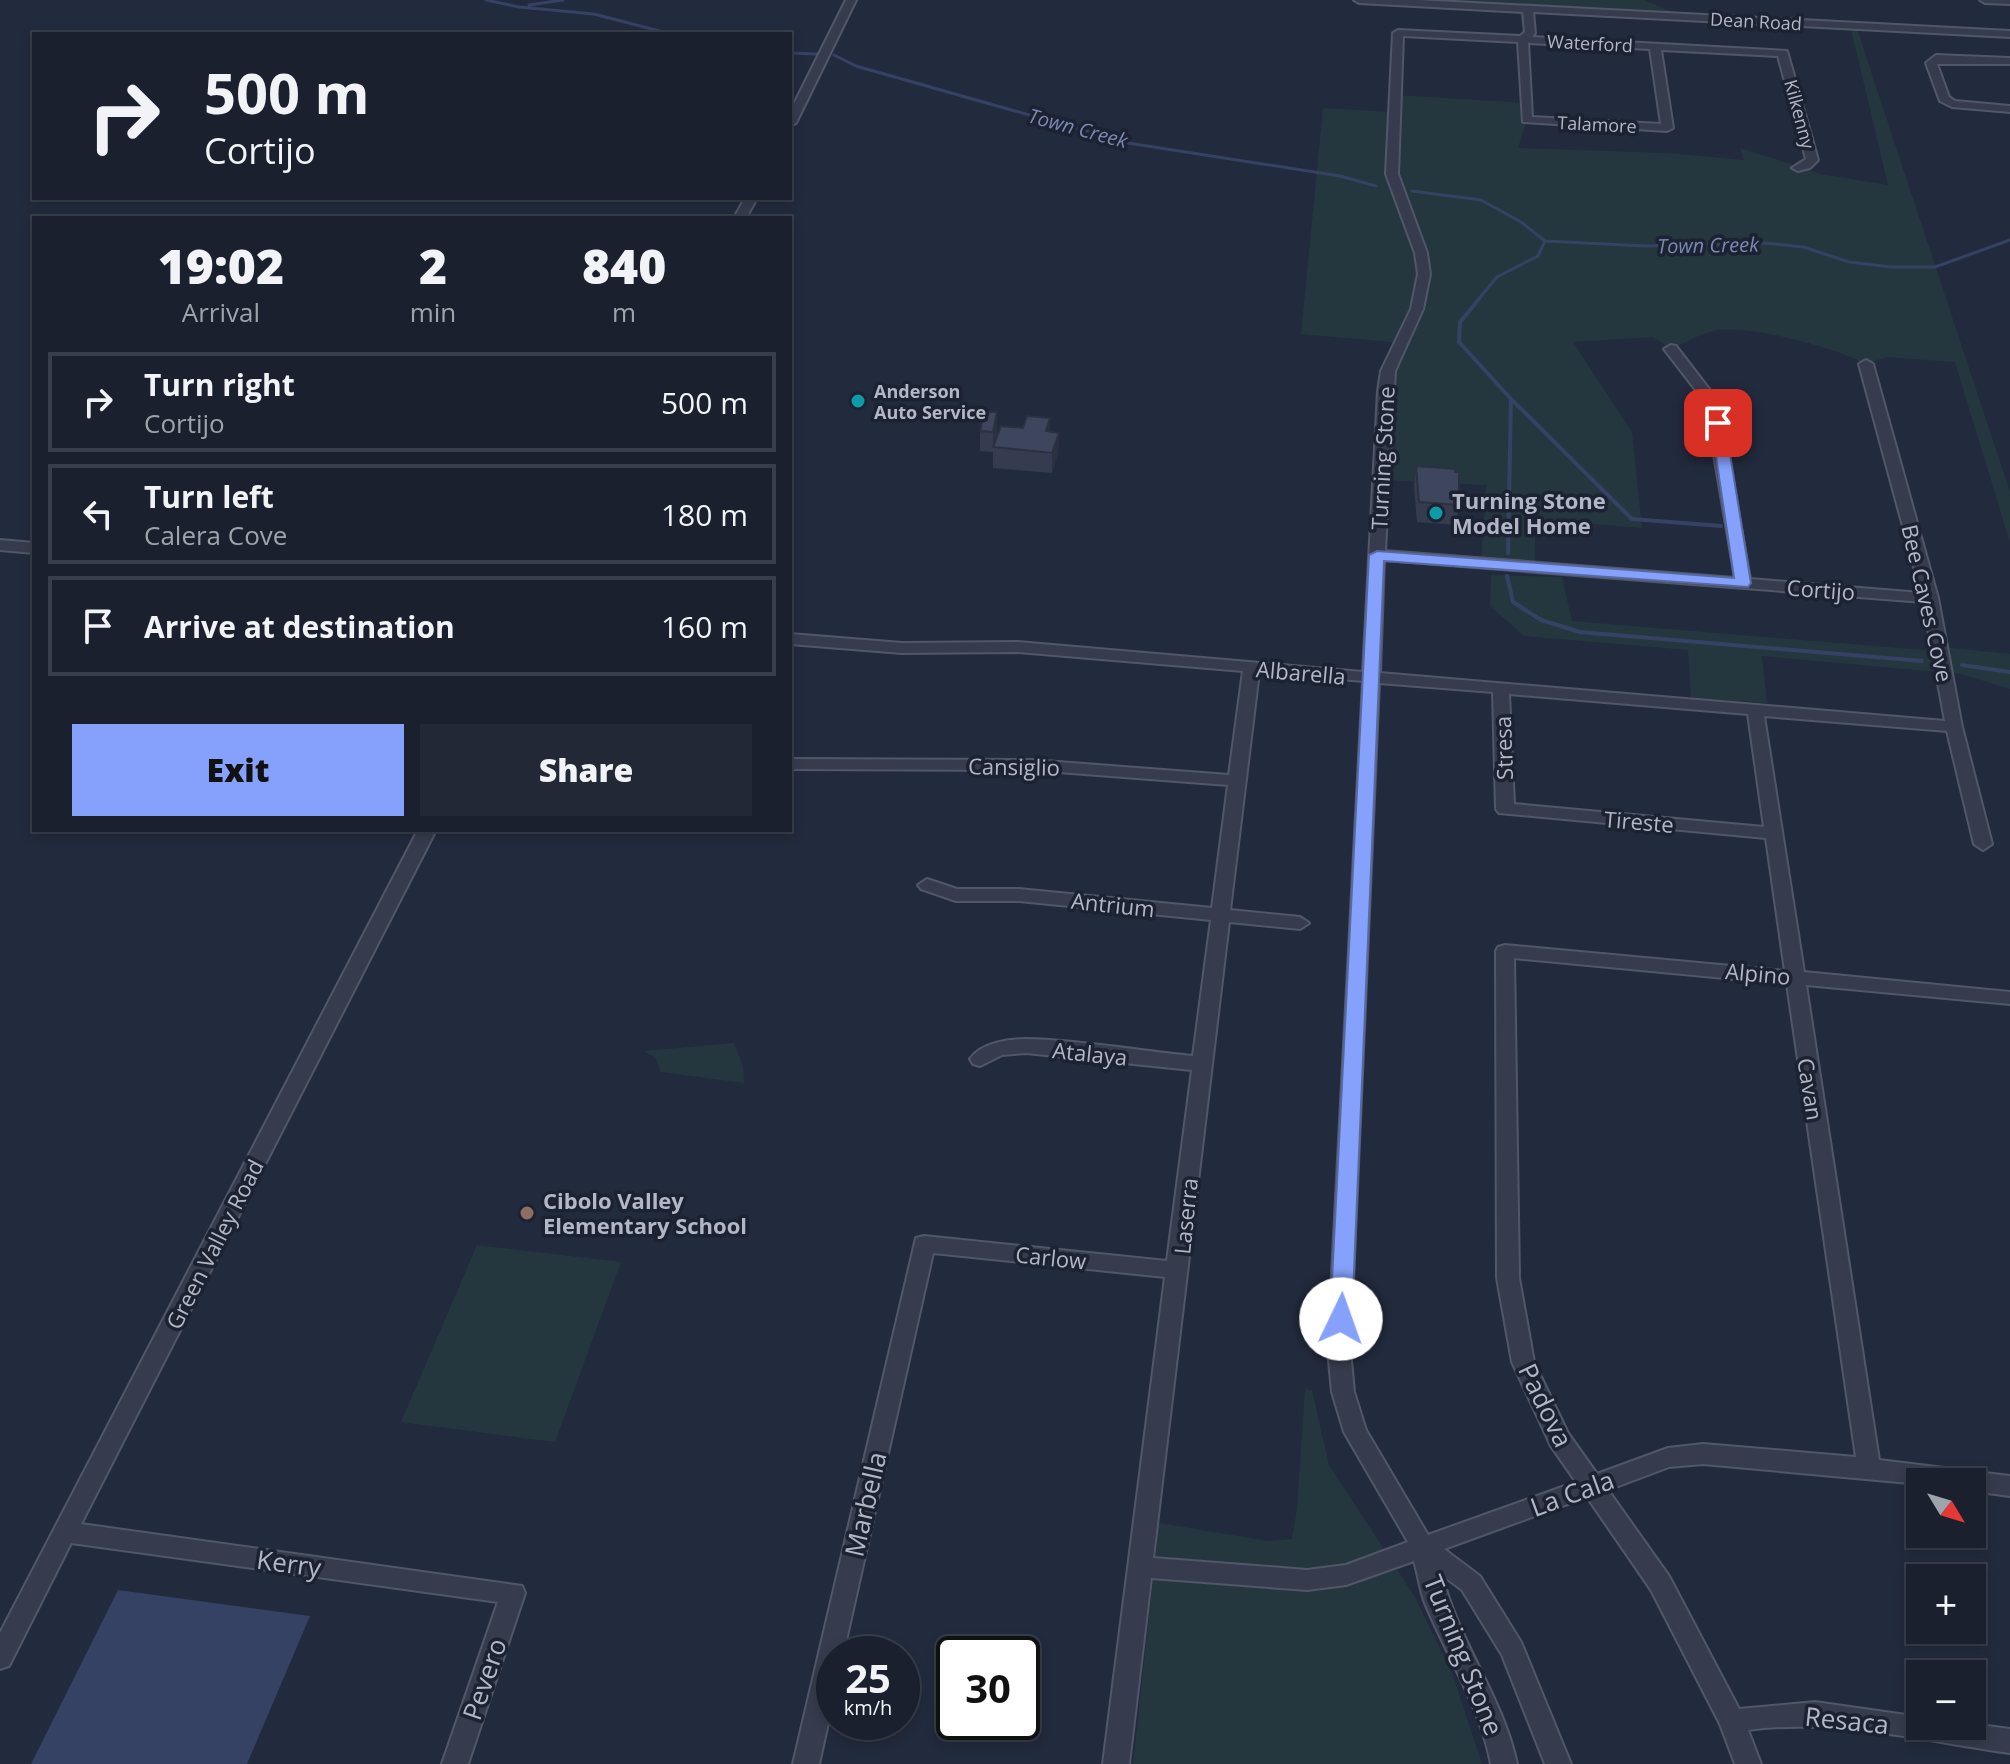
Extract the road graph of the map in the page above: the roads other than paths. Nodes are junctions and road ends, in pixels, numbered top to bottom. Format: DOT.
graph roads {
  1 [pos="851,0"];
  2 [pos="1359,0"];
  3 [pos="1985,0"];
  4 [pos="2010,1"];
  5 [pos="1514,8"];
  6 [pos="1528,9"];
  7 [pos="1398,33"];
  8 [pos="2010,34"];
  9 [pos="1523,39"];
  10 [pos="1655,46"];
  11 [pos="1783,53"];
  12 [pos="2010,61"];
  13 [pos="2010,109"];
  14 [pos="792,119"];
  15 [pos="1798,168"];
  16 [pos="1671,349"];
  17 [pos="1866,364"];
  18 [pos="0,545"];
  19 [pos="32,548"];
  20 [pos="1377,555"];
  21 [pos="1743,583"];
  22 [pos="1930,598"];
  23 [pos="792,639"];
  24 [pos="1251,668"];
  25 [pos="1370,677"];
  26 [pos="1501,688"];
  27 [pos="1755,709"];
  28 [pos="1954,727"];
  29 [pos="792,764"];
  30 [pos="1238,781"];
  31 [pos="1505,809"];
  32 [pos="426,832"];
  33 [pos="1773,833"];
  34 [pos="1983,844"];
  35 [pos="927,885"];
  36 [pos="1221,915"];
  37 [pos="1300,923"];
  38 [pos="1505,951"];
  39 [pos="1794,976"];
  40 [pos="2010,998"];
  41 [pos="980,1059"];
  42 [pos="1203,1064"];
  43 [pos="924,1244"];
  44 [pos="1179,1270"];
  45 [pos="1869,1468"];
  46 [pos="2010,1486"];
  47 [pos="1591,1487"];
  48 [pos="64,1532"];
  49 [pos="1423,1547"];
  50 [pos="1141,1567"];
  51 [pos="513,1593"];
  52 [pos="0,1658"];
  53 [pos="1732,1721"];
  54 [pos="2010,1741"];
  55 [pos="455,1764"];
  56 [pos="806,1764"];
  57 [pos="1116,1764"];
  58 [pos="1504,1764"];
  59 [pos="1558,1764"];
  60 [pos="1748,1764"];
  1 -- 14 [label="street"];
  2 -- 5 [label="street, Dean Road"];
  3 -- 4 [label="street"];
  5 -- 6 [label="street, Dean Road"];
  5 -- 9 [label="street"];
  6 -- 8 [label="street, Dean Road"];
  6 -- 9 [label="street"];
  7 -- 9 [label="street, Waterford"];
  7 -- 20 [label="street, Turning Stone"];
  9 -- 10 [label="street, Waterford"];
  9 -- 10 [label="street, Talamore"];
  10 -- 11 [label="street, Waterford"];
  11 -- 15 [label="street, Kilkenny"];
  12 -- 13 [label="street"];
  16 -- 21 [label="street"];
  17 -- 22 [label="street, Bee Caves Cove"];
  18 -- 19 [label="street"];
  20 -- 21 [label="street, Cortijo"];
  20 -- 25 [label="street, Turning Stone"];
  21 -- 22 [label="street, Cortijo"];
  22 -- 28 [label="street, Bee Caves Cove"];
  23 -- 24 [label="street, Albarella"];
  24 -- 25 [label="street, Albarella"];
  24 -- 30 [label="street, Laserra"];
  25 -- 26 [label="street, Albarella"];
  25 -- 49 [label="street, Turning Stone"];
  26 -- 27 [label="street, Albarella"];
  26 -- 31 [label="street, Stresa"];
  27 -- 28 [label="street, Albarella"];
  27 -- 33 [label="street, Cavan"];
  28 -- 34 [label="street, Bee Caves Cove"];
  29 -- 30 [label="street, Cansiglio"];
  30 -- 36 [label="street, Laserra"];
  31 -- 33 [label="street, Tireste"];
  32 -- 48 [label="street, Green Valley Road"];
  33 -- 39 [label="street, Cavan"];
  35 -- 36 [label="street, Antrium"];
  36 -- 37 [label="street, Antrium"];
  36 -- 42 [label="street, Laserra"];
  38 -- 39 [label="street, Alpino"];
  38 -- 47 [label="street, Padova"];
  39 -- 40 [label="street, Alpino"];
  39 -- 45 [label="street, Cavan"];
  41 -- 42 [label="street, Atalaya"];
  42 -- 44 [label="street, Laserra"];
  43 -- 44 [label="street, Carlow"];
  43 -- 56 [label="street, Marbella"];
  44 -- 50 [label="street, Laserra"];
  45 -- 46 [label="street, La Cala"];
  45 -- 47 [label="street, La Cala"];
  47 -- 49 [label="street, La Cala"];
  47 -- 53 [label="street, Padova"];
  48 -- 51 [label="street, Kerry"];
  48 -- 52 [label="street, Green Valley Road"];
  49 -- 50 [label="street, La Cala"];
  49 -- 58 [label="street, Turning Stone"];
  49 -- 59 [label="street, Turning Stone"];
  50 -- 57 [label="street, Laserra"];
  51 -- 55 [label="street, Pevero"];
  53 -- 54 [label="street, Resaca"];
  53 -- 60 [label="street, Padova"];
}
